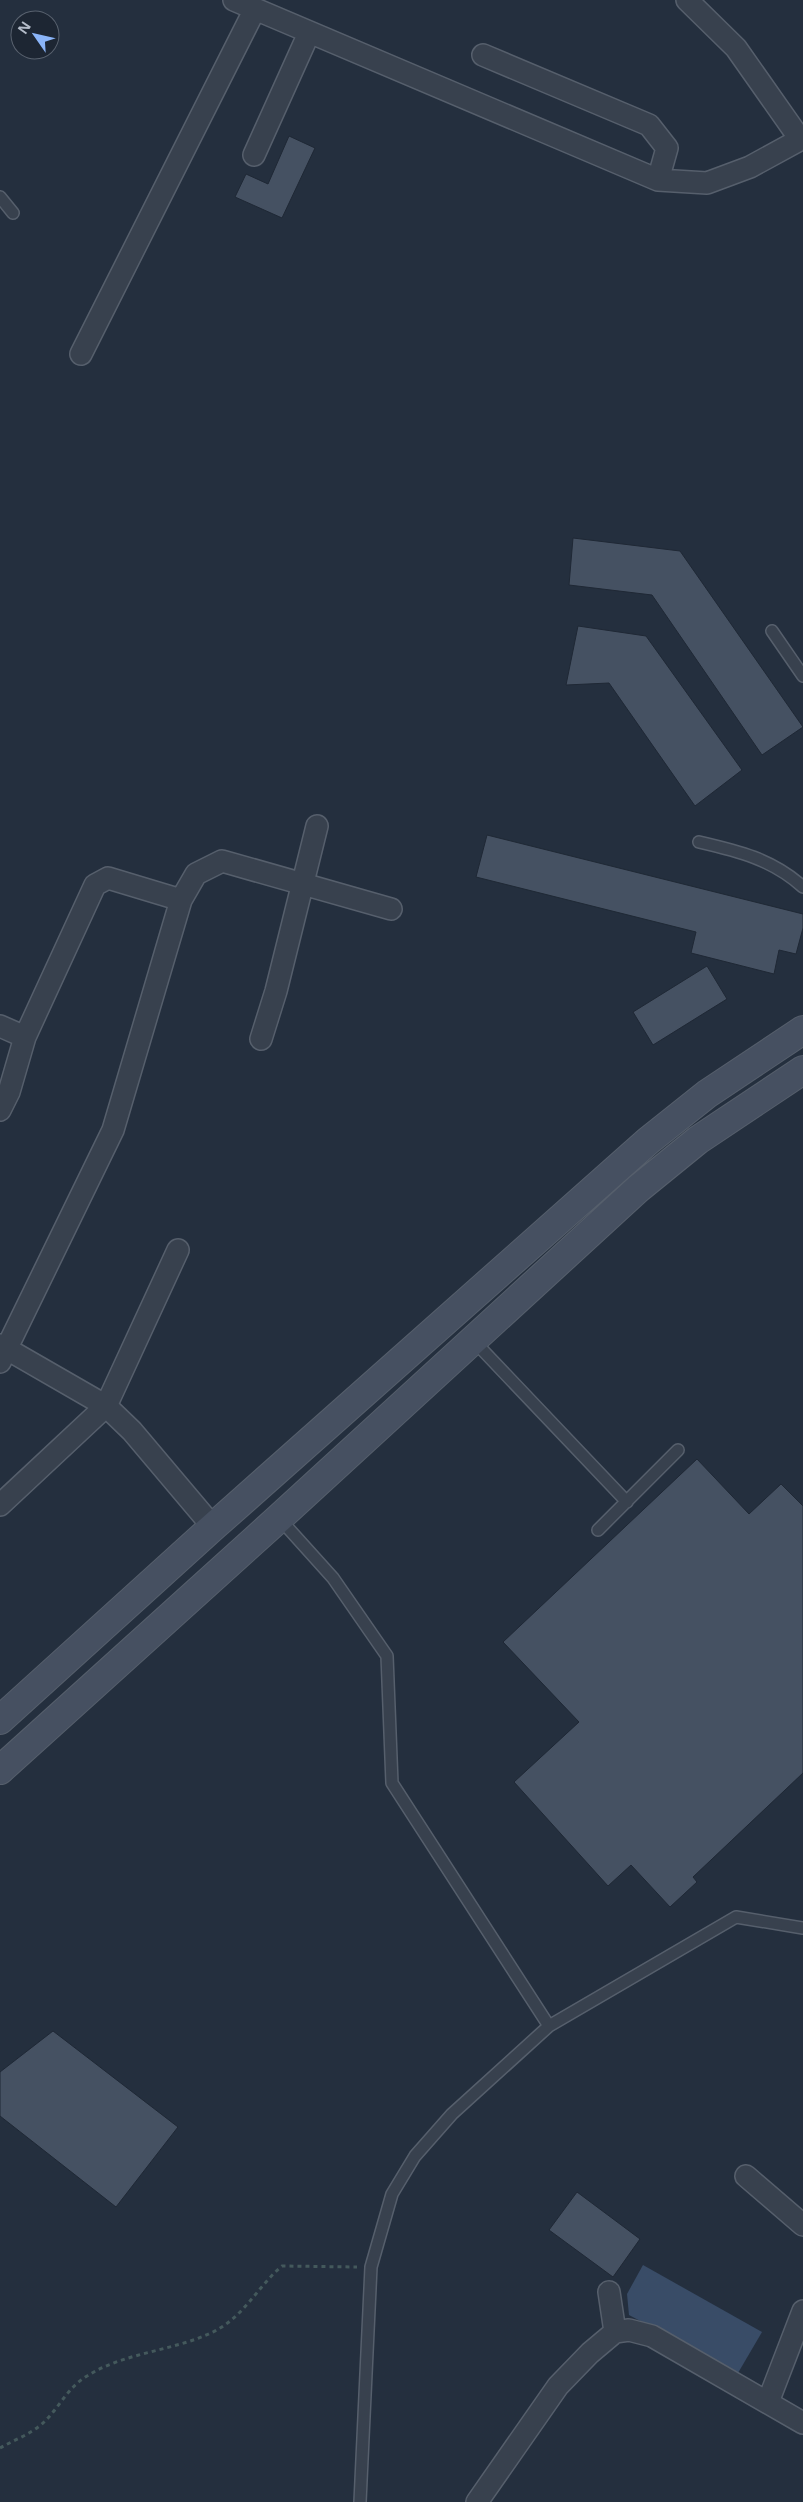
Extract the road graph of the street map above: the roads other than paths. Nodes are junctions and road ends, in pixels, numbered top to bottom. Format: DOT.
graph roads {
  1 [pos="234,0"];
  2 [pos="687,0"];
  3 [pos="255,9"];
  4 [pos="309,33"];
  5 [pos="482,55"];
  6 [pos="801,139"];
  7 [pos="254,155"];
  8 [pos="658,180"];
  9 [pos="0,197"];
  10 [pos="13,213"];
  11 [pos="81,354"];
  12 [pos="772,631"];
  13 [pos="803,676"];
  14 [pos="317,826"];
  15 [pos="699,842"];
  16 [pos="303,884"];
  17 [pos="803,887"];
  18 [pos="181,900"];
  19 [pos="390,909"];
  20 [pos="0,1026"];
  21 [pos="803,1030"];
  22 [pos="25,1037"];
  23 [pos="261,1040"];
  24 [pos="803,1070"];
  25 [pos="0,1110"];
  26 [pos="178,1250"];
  27 [pos="473,1340"];
  28 [pos="2,1352"];
  29 [pos="106,1406"];
  30 [pos="678,1450"];
  31 [pos="627,1502"];
  32 [pos="0,1505"];
  33 [pos="279,1518"];
  34 [pos="213,1527"];
  35 [pos="598,1530"];
  36 [pos="0,1720"];
  37 [pos="0,1770"];
  38 [pos="803,1928"];
  39 [pos="549,2026"];
  40 [pos="746,2176"];
  41 [pos="803,2225"];
  42 [pos="609,2292"];
  43 [pos="803,2311"];
  44 [pos="615,2332"];
  45 [pos="768,2402"];
  46 [pos="803,2423"];
  47 [pos="360,2502"];
  48 [pos="477,2502"];
  1 -- 3 [label="street"];
  2 -- 6 [label="street"];
  3 -- 4 [label="street"];
  3 -- 11 [label="street"];
  4 -- 7 [label="street"];
  4 -- 8 [label="street"];
  5 -- 8 [label="street"];
  6 -- 8 [label="street"];
  9 -- 10 [label="lane"];
  12 -- 13 [label="lane"];
  14 -- 16 [label="street"];
  15 -- 17 [label="lane"];
  16 -- 18 [label="street"];
  16 -- 19 [label="street"];
  16 -- 23 [label="street"];
  18 -- 22 [label="street"];
  18 -- 28 [label="street"];
  20 -- 22 [label="street"];
  21 -- 34 [label="main road"];
  22 -- 25 [label="street"];
  24 -- 27 [label="main road"];
  26 -- 29 [label="street"];
  27 -- 31 [label="lane"];
  27 -- 33 [label="main road"];
  28 -- 29 [label="street"];
  29 -- 32 [label="street"];
  29 -- 34 [label="street"];
  30 -- 31 [label="lane"];
  31 -- 35 [label="lane"];
  33 -- 37 [label="main road"];
  33 -- 39 [label="lane"];
  34 -- 36 [label="main road"];
  38 -- 39 [label="lane"];
  39 -- 47 [label="lane"];
  40 -- 41 [label="street"];
  42 -- 44 [label="street"];
  43 -- 45 [label="street"];
  44 -- 45 [label="street"];
  44 -- 48 [label="street"];
  45 -- 46 [label="street"];
}
